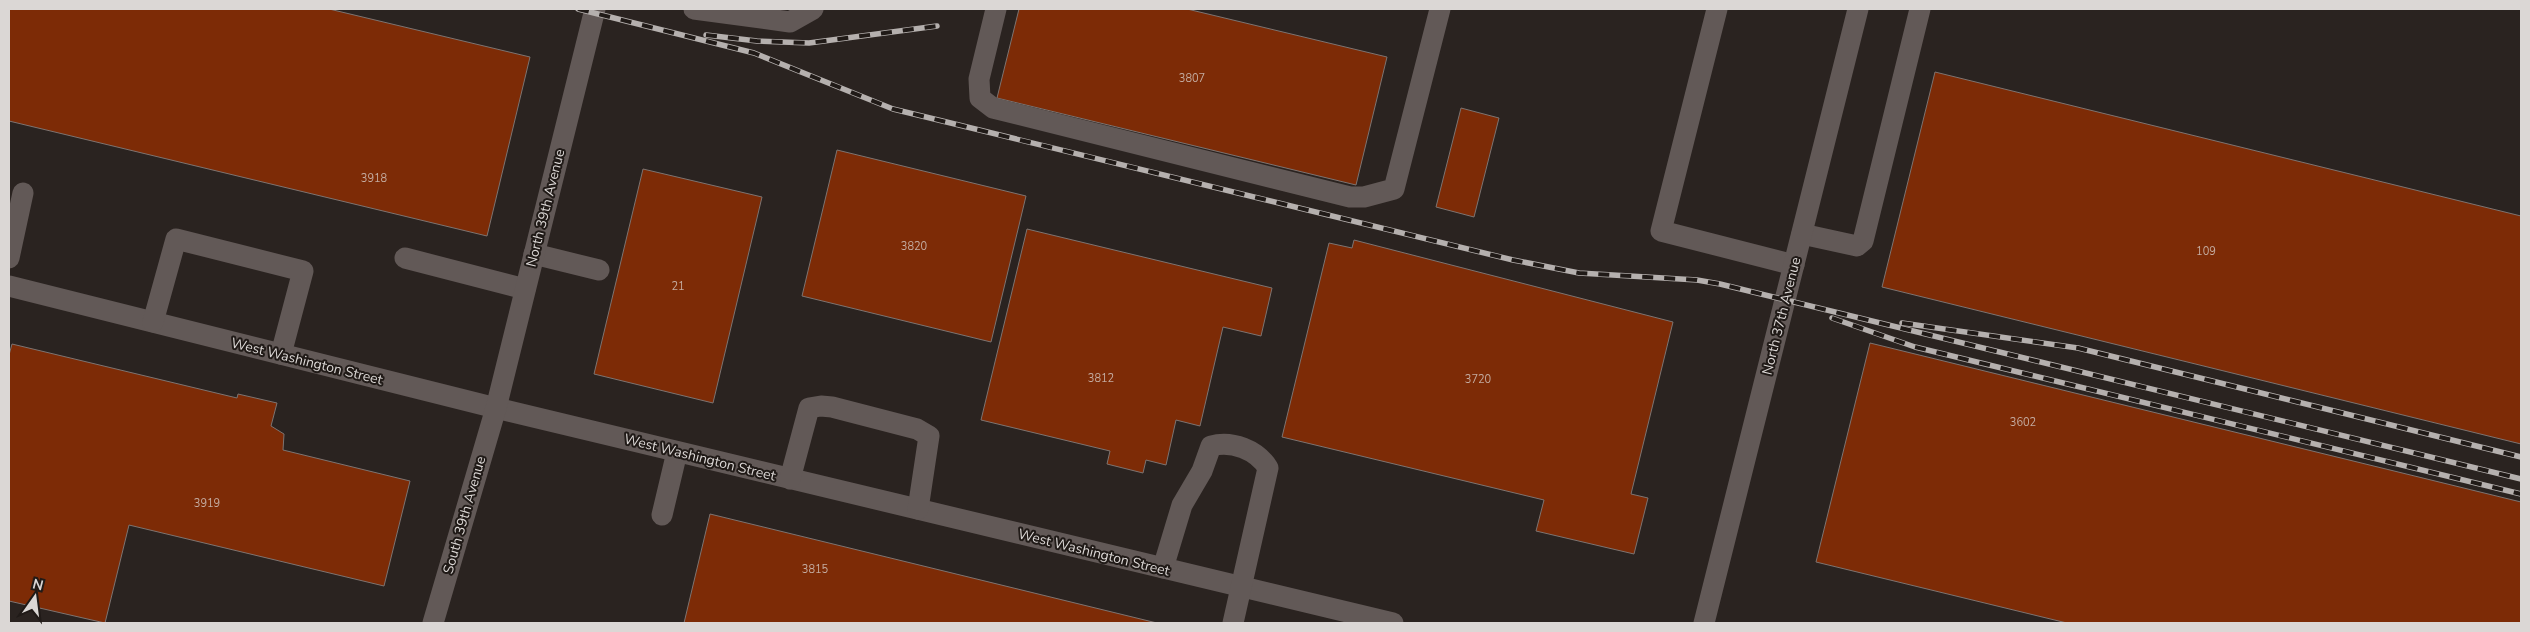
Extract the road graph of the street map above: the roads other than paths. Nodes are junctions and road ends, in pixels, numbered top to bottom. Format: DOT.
graph roads {
  1 [pos="595,9"];
  2 [pos="694,9"];
  3 [pos="813,9"];
  4 [pos="996,9"];
  5 [pos="1440,9"];
  6 [pos="1717,9"];
  7 [pos="1858,9"];
  8 [pos="1920,9"];
  9 [pos="23,193"];
  10 [pos="1802,234"];
  11 [pos="534,254"];
  12 [pos="9,258"];
  13 [pos="405,258"];
  14 [pos="1794,265"];
  15 [pos="599,270"];
  16 [pos="9,286"];
  17 [pos="525,289"];
  18 [pos="153,322"];
  19 [pos="281,354"];
  20 [pos="496,408"];
  21 [pos="677,452"];
  22 [pos="790,479"];
  23 [pos="918,509"];
  24 [pos="662,515"];
  25 [pos="1163,568"];
  26 [pos="1242,587"];
  27 [pos="1336,617"];
  28 [pos="433,623"];
  29 [pos="1233,623"];
  30 [pos="1393,623"];
  31 [pos="1704,623"];
  1 -- 11 [label="street, North 39th Avenue"];
  2 -- 3 [label="street"];
  4 -- 5 [label="street"];
  6 -- 14 [label="street"];
  7 -- 10 [label="street, North 37th Avenue"];
  8 -- 10 [label="street"];
  9 -- 12 [label="street"];
  10 -- 14 [label="street, North 37th Avenue"];
  11 -- 15 [label="street"];
  11 -- 17 [label="street, North 39th Avenue"];
  13 -- 17 [label="street"];
  14 -- 31 [label="street, North 37th Avenue"];
  16 -- 18 [label="street, West Washington Street"];
  17 -- 20 [label="street, North 39th Avenue"];
  18 -- 19 [label="street, West Washington Street"];
  18 -- 19 [label="street"];
  19 -- 20 [label="street, West Washington Street"];
  20 -- 21 [label="street, West Washington Street"];
  20 -- 28 [label="street, South 39th Avenue"];
  21 -- 22 [label="street, West Washington Street"];
  21 -- 24 [label="street"];
  22 -- 23 [label="street, West Washington Street"];
  22 -- 23 [label="street"];
  23 -- 25 [label="street, West Washington Street"];
  25 -- 26 [label="street, West Washington Street"];
  25 -- 26 [label="street"];
  26 -- 27 [label="street, West Washington Street"];
  26 -- 29 [label="street"];
  27 -- 30 [label="street, West Washington Street"];
}
